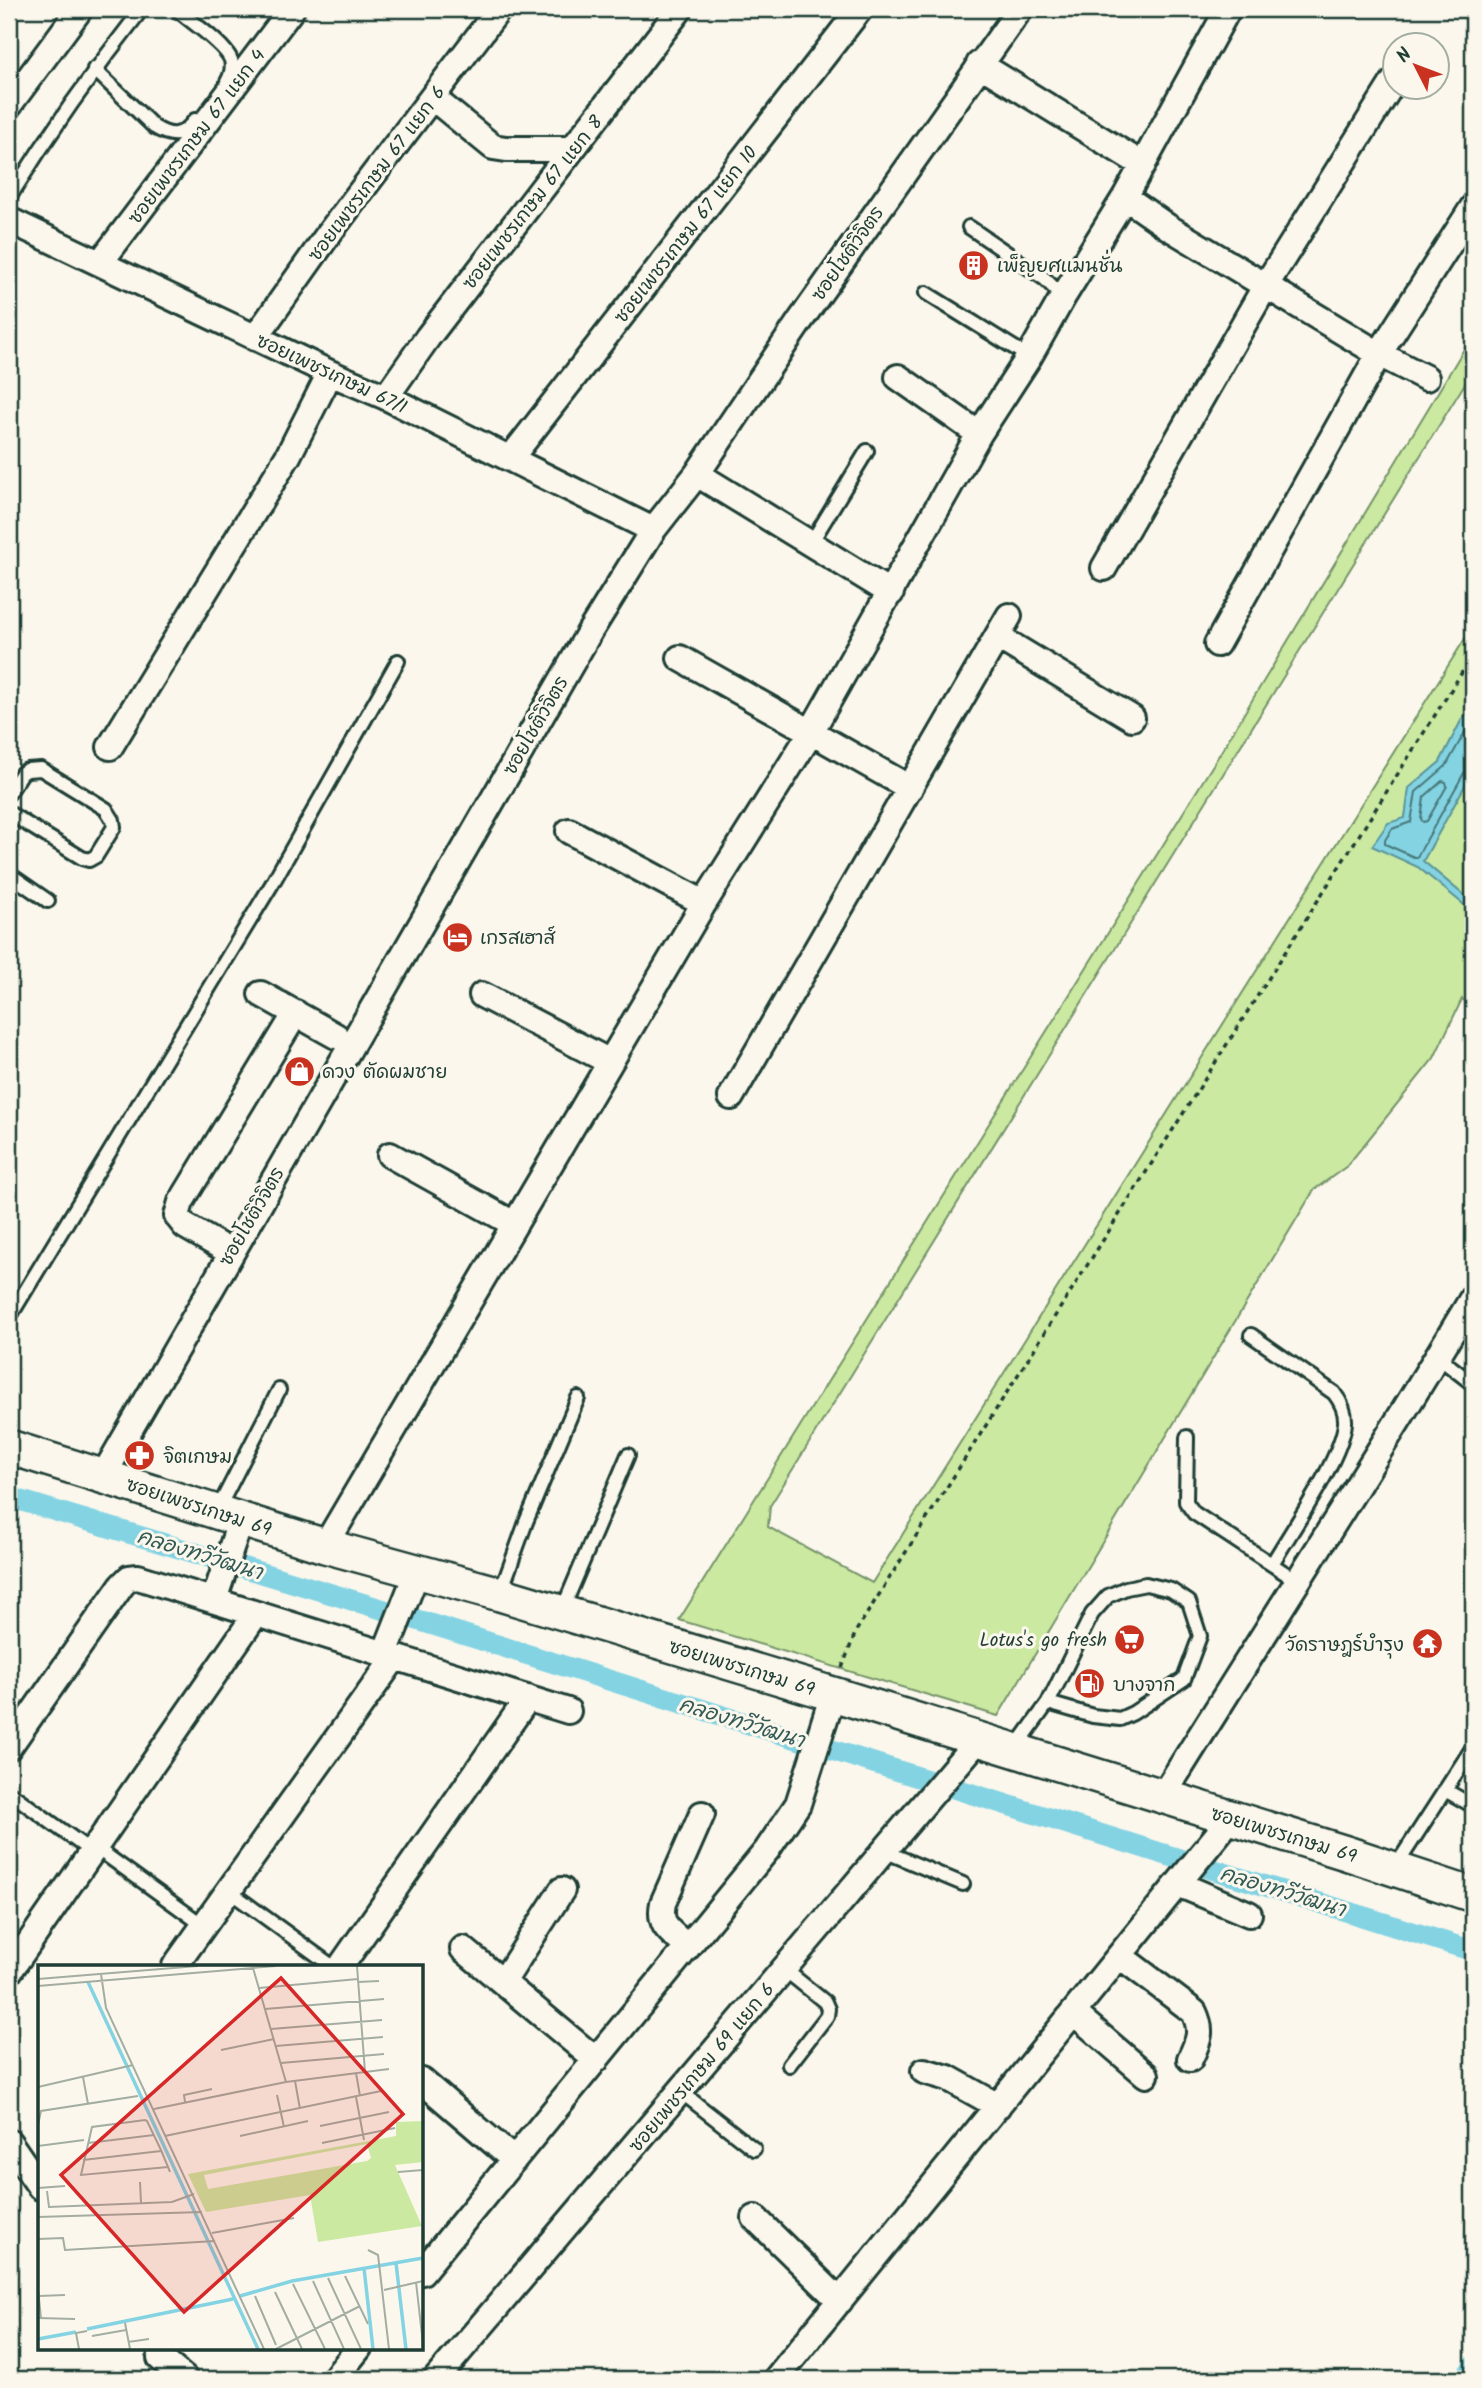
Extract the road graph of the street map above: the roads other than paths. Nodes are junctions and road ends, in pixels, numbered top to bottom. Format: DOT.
graph roads {
  1 [pos="80,9"];
  2 [pos="142,9"];
  3 [pos="176,9"];
  4 [pos="292,9"];
  5 [pos="499,9"];
  6 [pos="680,9"];
  7 [pos="860,9"];
  8 [pos="1020,9"];
  9 [pos="1227,12"];
  10 [pos="979,64"];
  11 [pos="94,69"];
  12 [pos="433,98"];
  13 [pos="1382,102"];
  14 [pos="9,104"];
  15 [pos="563,149"];
  16 [pos="1143,165"];
  17 [pos="1125,197"];
  18 [pos="9,198"];
  19 [pos="1473,207"];
  20 [pos="9,220"];
  21 [pos="969,227"];
  22 [pos="100,263"];
  23 [pos="1266,285"];
  24 [pos="926,293"];
  25 [pos="1063,297"];
  26 [pos="255,338"];
  27 [pos="1379,354"];
  28 [pos="1029,357"];
  29 [pos="330,373"];
  30 [pos="898,377"];
  31 [pos="1426,378"];
  32 [pos="386,397"];
  33 [pos="979,434"];
  34 [pos="867,451"];
  35 [pos="510,459"];
  36 [pos="696,474"];
  37 [pos="653,530"];
  38 [pos="811,543"];
  39 [pos="1104,568"];
  40 [pos="891,593"];
  41 [pos="1217,644"];
  42 [pos="680,658"];
  43 [pos="398,661"];
  44 [pos="1132,718"];
  45 [pos="810,733"];
  46 [pos="110,747"];
  47 [pos="910,788"];
  48 [pos="9,793"];
  49 [pos="9,813"];
  50 [pos="569,831"];
  51 [pos="9,874"];
  52 [pos="48,901"];
  53 [pos="704,903"];
  54 [pos="261,994"];
  55 [pos="482,995"];
  56 [pos="296,1013"];
  57 [pos="336,1036"];
  58 [pos="610,1062"];
  59 [pos="731,1097"];
  60 [pos="390,1155"];
  61 [pos="514,1224"];
  62 [pos="230,1252"];
  63 [pos="1473,1297"];
  64 [pos="9,1318"];
  65 [pos="1251,1335"];
  66 [pos="1437,1357"];
  67 [pos="1473,1384"];
  68 [pos="279,1390"];
  69 [pos="578,1398"];
  70 [pos="1187,1437"];
  71 [pos="9,1447"];
  72 [pos="628,1455"];
  73 [pos="103,1476"];
  74 [pos="231,1523"];
  75 [pos="325,1546"];
  76 [pos="1272,1564"];
  77 [pos="414,1580"];
  78 [pos="1297,1581"];
  79 [pos="500,1594"];
  80 [pos="214,1600"];
  81 [pos="561,1613"];
  82 [pos="256,1614"];
  83 [pos="391,1648"];
  84 [pos="528,1698"];
  85 [pos="1048,1703"];
  86 [pos="830,1705"];
  87 [pos="568,1711"];
  88 [pos="9,1747"];
  89 [pos="1473,1747"];
  90 [pos="972,1748"];
  91 [pos="1014,1751"];
  92 [pos="1445,1790"];
  93 [pos="9,1792"];
  94 [pos="1163,1797"];
  95 [pos="1473,1806"];
  96 [pos="702,1814"];
  97 [pos="1224,1827"];
  98 [pos="93,1850"];
  99 [pos="884,1851"];
  100 [pos="1394,1869"];
  101 [pos="1180,1882"];
  102 [pos="963,1884"];
  103 [pos="562,1890"];
  104 [pos="229,1891"];
  105 [pos="1473,1895"];
  106 [pos="1250,1914"];
  107 [pos="204,1926"];
  108 [pos="688,1947"];
  109 [pos="463,1949"];
  110 [pos="1120,1956"];
  111 [pos="176,1965"];
  112 [pos="331,1965"];
  113 [pos="342,1965"];
  114 [pos="784,1969"];
  115 [pos="9,1972"];
  116 [pos="503,1982"];
  117 [pos="1073,2013"];
  118 [pos="1190,2059"];
  119 [pos="596,2060"];
  120 [pos="789,2065"];
  121 [pos="924,2071"];
  122 [pos="1146,2075"];
  123 [pos="424,2083"];
  124 [pos="680,2091"];
  125 [pos="998,2106"];
  126 [pos="9,2142"];
  127 [pos="754,2149"];
  128 [pos="514,2160"];
  129 [pos="36,2171"];
  130 [pos="755,2218"];
  131 [pos="427,2256"];
  132 [pos="840,2301"];
  133 [pos="354,2350"];
  134 [pos="160,2358"];
  135 [pos="185,2379"];
  136 [pos="334,2379"];
  137 [pos="436,2379"];
  138 [pos="776,2379"];
  1 -- 14 [label="street"];
  2 -- 11 [label="lane"];
  3 -- 11 [label="lane"];
  4 -- 22 [label="street, ซอยเพชรเกษม 67 แยก 4"];
  5 -- 12 [label="street, ซอยเพชรเกษม 67 แยก 6"];
  6 -- 32 [label="street, ซอยเพชรเกษม 67 แยก 8"];
  7 -- 35 [label="street, ซอยเพชรเกษม 67 แยก 10"];
  8 -- 10 [label="street, ซอยโชติวิจิตร"];
  9 -- 16 [label="street"];
  10 -- 16 [label="street"];
  10 -- 36 [label="street, ซอยโชติวิจิตร"];
  11 -- 18 [label="lane"];
  12 -- 15 [label="street"];
  12 -- 26 [label="street, ซอยเพชรเกษม 67 แยก 6"];
  13 -- 23 [label="street"];
  16 -- 17 [label="street"];
  17 -- 23 [label="street"];
  17 -- 25 [label="street"];
  19 -- 27 [label="street"];
  20 -- 22 [label="street, ซอยเพชรเกษม 67/1"];
  21 -- 25 [label="lane"];
  22 -- 26 [label="street, ซอยเพชรเกษม 67/1"];
  23 -- 27 [label="street"];
  23 -- 39 [label="street"];
  24 -- 28 [label="lane"];
  25 -- 28 [label="street"];
  26 -- 29 [label="street, ซอยเพชรเกษม 67/1"];
  27 -- 31 [label="street"];
  27 -- 41 [label="street"];
  28 -- 33 [label="street"];
  29 -- 32 [label="street, ซอยเพชรเกษม 67/1"];
  29 -- 46 [label="street"];
  30 -- 33 [label="street"];
  32 -- 35 [label="street, ซอยเพชรเกษม 67/1"];
  33 -- 40 [label="street"];
  34 -- 38 [label="lane"];
  35 -- 37 [label="street, ซอยเพชรเกษม 67/1"];
  36 -- 37 [label="street, ซอยโชติวิจิตร"];
  36 -- 38 [label="street"];
  37 -- 62 [label="street, ซอยโชติวิจิตร"];
  38 -- 40 [label="street"];
  40 -- 45 [label="street"];
  42 -- 45 [label="street"];
  43 -- 64 [label="lane"];
  44 -- 47 [label="street"];
  45 -- 47 [label="street"];
  45 -- 53 [label="street"];
  47 -- 59 [label="street"];
  48 -- 49 [label="lane"];
  50 -- 53 [label="street"];
  51 -- 52 [label="lane"];
  53 -- 58 [label="street"];
  54 -- 56 [label="street"];
  55 -- 58 [label="street"];
  56 -- 57 [label="street"];
  56 -- 62 [label="street"];
  58 -- 61 [label="street"];
  60 -- 61 [label="street"];
  61 -- 75 [label="street"];
  62 -- 73 [label="street, ซอยโชติวิจิตร"];
  63 -- 66 [label="street"];
  65 -- 76 [label="lane"];
  66 -- 67 [label="lane"];
  66 -- 78 [label="street"];
  68 -- 74 [label="lane"];
  69 -- 79 [label="lane"];
  70 -- 76 [label="lane"];
  71 -- 73 [label="main road, ซอยเพชรเกษม 69"];
  72 -- 81 [label="lane"];
  73 -- 74 [label="main road, ซอยเพชรเกษม 69"];
  74 -- 75 [label="main road, ซอยเพชรเกษม 69"];
  74 -- 80 [label="street"];
  75 -- 77 [label="main road, ซอยเพชรเกษม 69"];
  76 -- 78 [label="lane"];
  77 -- 79 [label="main road, ซอยเพชรเกษม 69"];
  77 -- 83 [label="street"];
  78 -- 94 [label="street"];
  79 -- 81 [label="main road, ซอยเพชรเกษม 69"];
  80 -- 82 [label="street"];
  80 -- 88 [label="street"];
  81 -- 86 [label="main road, ซอยเพชรเกษม 69"];
  82 -- 83 [label="street"];
  82 -- 98 [label="street"];
  83 -- 84 [label="street"];
  83 -- 104 [label="street"];
  84 -- 87 [label="street"];
  84 -- 113 [label="street"];
  85 -- 85 [label="lane"];
  85 -- 91 [label="lane"];
  86 -- 90 [label="main road, ซอยเพชรเกษม 69"];
  86 -- 108 [label="street"];
  89 -- 92 [label="lane"];
  90 -- 91 [label="main road, ซอยเพชรเกษม 69"];
  90 -- 99 [label="street, ซอยเพชรเกษม 69 แยก 6"];
  91 -- 94 [label="main road, ซอยเพชรเกษม 69"];
  92 -- 95 [label="lane"];
  92 -- 100 [label="lane"];
  93 -- 98 [label="lane"];
  94 -- 97 [label="main road, ซอยเพชรเกษม 69"];
  96 -- 108 [label="street"];
  97 -- 100 [label="main road, ซอยเพชรเกษม 69"];
  97 -- 101 [label="street"];
  98 -- 107 [label="lane"];
  98 -- 115 [label="street"];
  99 -- 102 [label="lane"];
  99 -- 114 [label="street, ซอยเพชรเกษม 69 แยก 6"];
  100 -- 105 [label="main road, ซอยเพชรเกษม 69"];
  101 -- 106 [label="street"];
  101 -- 110 [label="street"];
  103 -- 116 [label="street"];
  104 -- 107 [label="street"];
  104 -- 112 [label="lane"];
  107 -- 111 [label="street"];
  108 -- 119 [label="street"];
  109 -- 116 [label="street"];
  110 -- 117 [label="street"];
  110 -- 118 [label="street"];
  114 -- 120 [label="lane"];
  114 -- 124 [label="street, ซอยเพชรเกษม 69 แยก 6"];
  116 -- 119 [label="street"];
  117 -- 122 [label="street"];
  117 -- 125 [label="street"];
  119 -- 128 [label="street"];
  121 -- 125 [label="street"];
  123 -- 128 [label="street"];
  124 -- 127 [label="lane"];
  124 -- 137 [label="street, ซอยเพชรเกษม 69 แยก 6"];
  125 -- 132 [label="street"];
  126 -- 129 [label="street"];
  128 -- 131 [label="street"];
  130 -- 132 [label="street"];
  132 -- 138 [label="street"];
  133 -- 136 [label="street"];
  134 -- 135 [label="street"];
}
